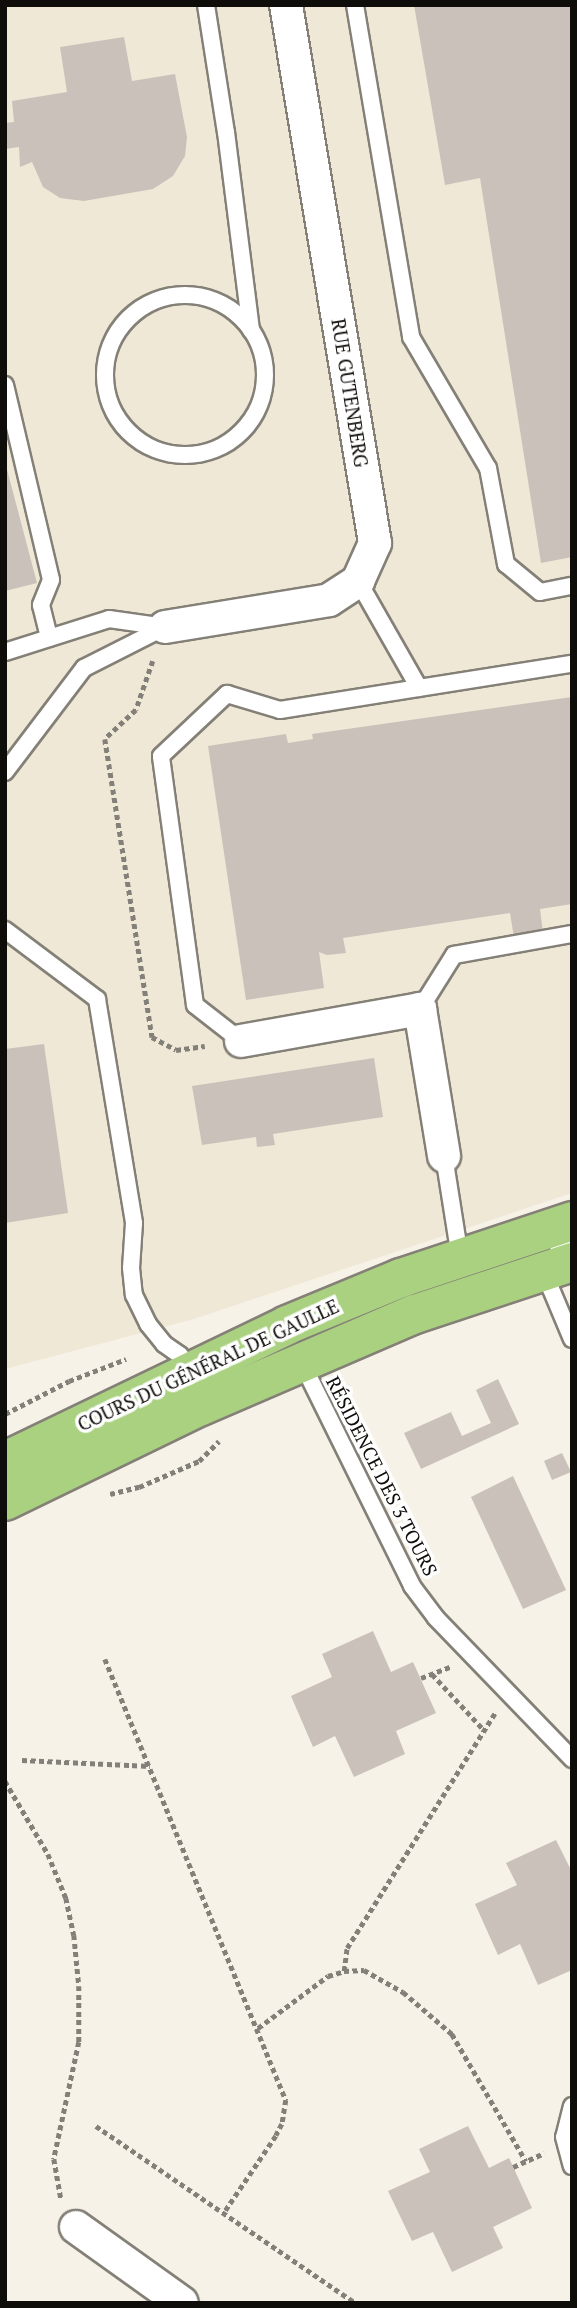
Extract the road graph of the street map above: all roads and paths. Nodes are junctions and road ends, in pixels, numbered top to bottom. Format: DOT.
graph roads {
  1 [pos="206,5"];
  2 [pos="286,5"];
  3 [pos="355,5"];
  4 [pos="251,330"];
  5 [pos="5,386"];
  6 [pos="358,581"];
  7 [pos="572,586"];
  8 [pos="165,627"];
  9 [pos="49,638"];
  10 [pos="5,652"];
  11 [pos="572,664"];
  12 [pos="419,688"];
  13 [pos="5,772"];
  14 [pos="5,930"];
  15 [pos="572,934"];
  16 [pos="419,1009"];
  17 [pos="241,1041"];
  18 [pos="444,1156"];
  19 [pos="572,1222"];
  20 [pos="565,1256"];
  21 [pos="460,1257"];
  22 [pos="572,1339"];
  23 [pos="312,1348"];
  24 [pos="188,1371"];
  25 [pos="5,1461"];
  26 [pos="5,1501"];
  27 [pos="105,1659"];
  28 [pos="432,1674"];
  29 [pos="508,1692"];
  30 [pos="484,1730"];
  31 [pos="572,1759"];
  32 [pos="22,1760"];
  33 [pos="150,1766"];
  34 [pos="5,1781"];
  35 [pos="344,1971"];
  36 [pos="257,2028"];
  37 [pos="572,2106"];
  38 [pos="96,2126"];
  39 [pos="565,2143"];
  40 [pos="526,2161"];
  41 [pos="572,2166"];
  42 [pos="513,2167"];
  43 [pos="224,2213"];
  44 [pos="76,2227"];
  45 [pos="182,2303"];
  46 [pos="355,2303"];
  1 -- 4 [label="lane"];
  2 -- 6 [label="street, RUE GUTENBERG"];
  3 -- 7 [label="lane"];
  4 -- 4 [label="lane"];
  5 -- 9 [label="lane"];
  6 -- 8 [label="street"];
  6 -- 12 [label="lane"];
  8 -- 9 [label="lane"];
  8 -- 13 [label="lane"];
  8 -- 17 [label="path"];
  9 -- 10 [label="lane"];
  11 -- 12 [label="lane"];
  12 -- 17 [label="lane"];
  14 -- 24 [label="lane"];
  15 -- 16 [label="lane"];
  16 -- 17 [label="street"];
  16 -- 18 [label="street"];
  18 -- 21 [label="lane"];
  19 -- 21 [label="main road, COURS DU GÉNÉRAL DE GAULLE"];
  20 -- 22 [label="lane"];
  20 -- 23 [label="main road, COURS DU GÉNÉRAL DE GAULLE"];
  21 -- 24 [label="main road, COURS DU GÉNÉRAL DE GAULLE"];
  23 -- 26 [label="main road, COURS DU GÉNÉRAL DE GAULLE"];
  23 -- 29 [label="lane, RÉSIDENCE DES 3 TOURS"];
  24 -- 25 [label="main road, COURS DU GÉNÉRAL DE GAULLE"];
  27 -- 33 [label="path"];
  28 -- 30 [label="path"];
  29 -- 30 [label="path"];
  29 -- 31 [label="lane, RÉSIDENCE DES 3 TOURS"];
  30 -- 35 [label="path"];
  32 -- 33 [label="path"];
  33 -- 36 [label="path"];
  34 -- 44 [label="path"];
  35 -- 36 [label="path"];
  35 -- 40 [label="path"];
  36 -- 43 [label="path"];
  37 -- 39 [label="lane"];
  38 -- 43 [label="path"];
  39 -- 40 [label="path"];
  39 -- 41 [label="lane"];
  40 -- 42 [label="path"];
  43 -- 46 [label="path"];
  44 -- 45 [label="street"];
}
